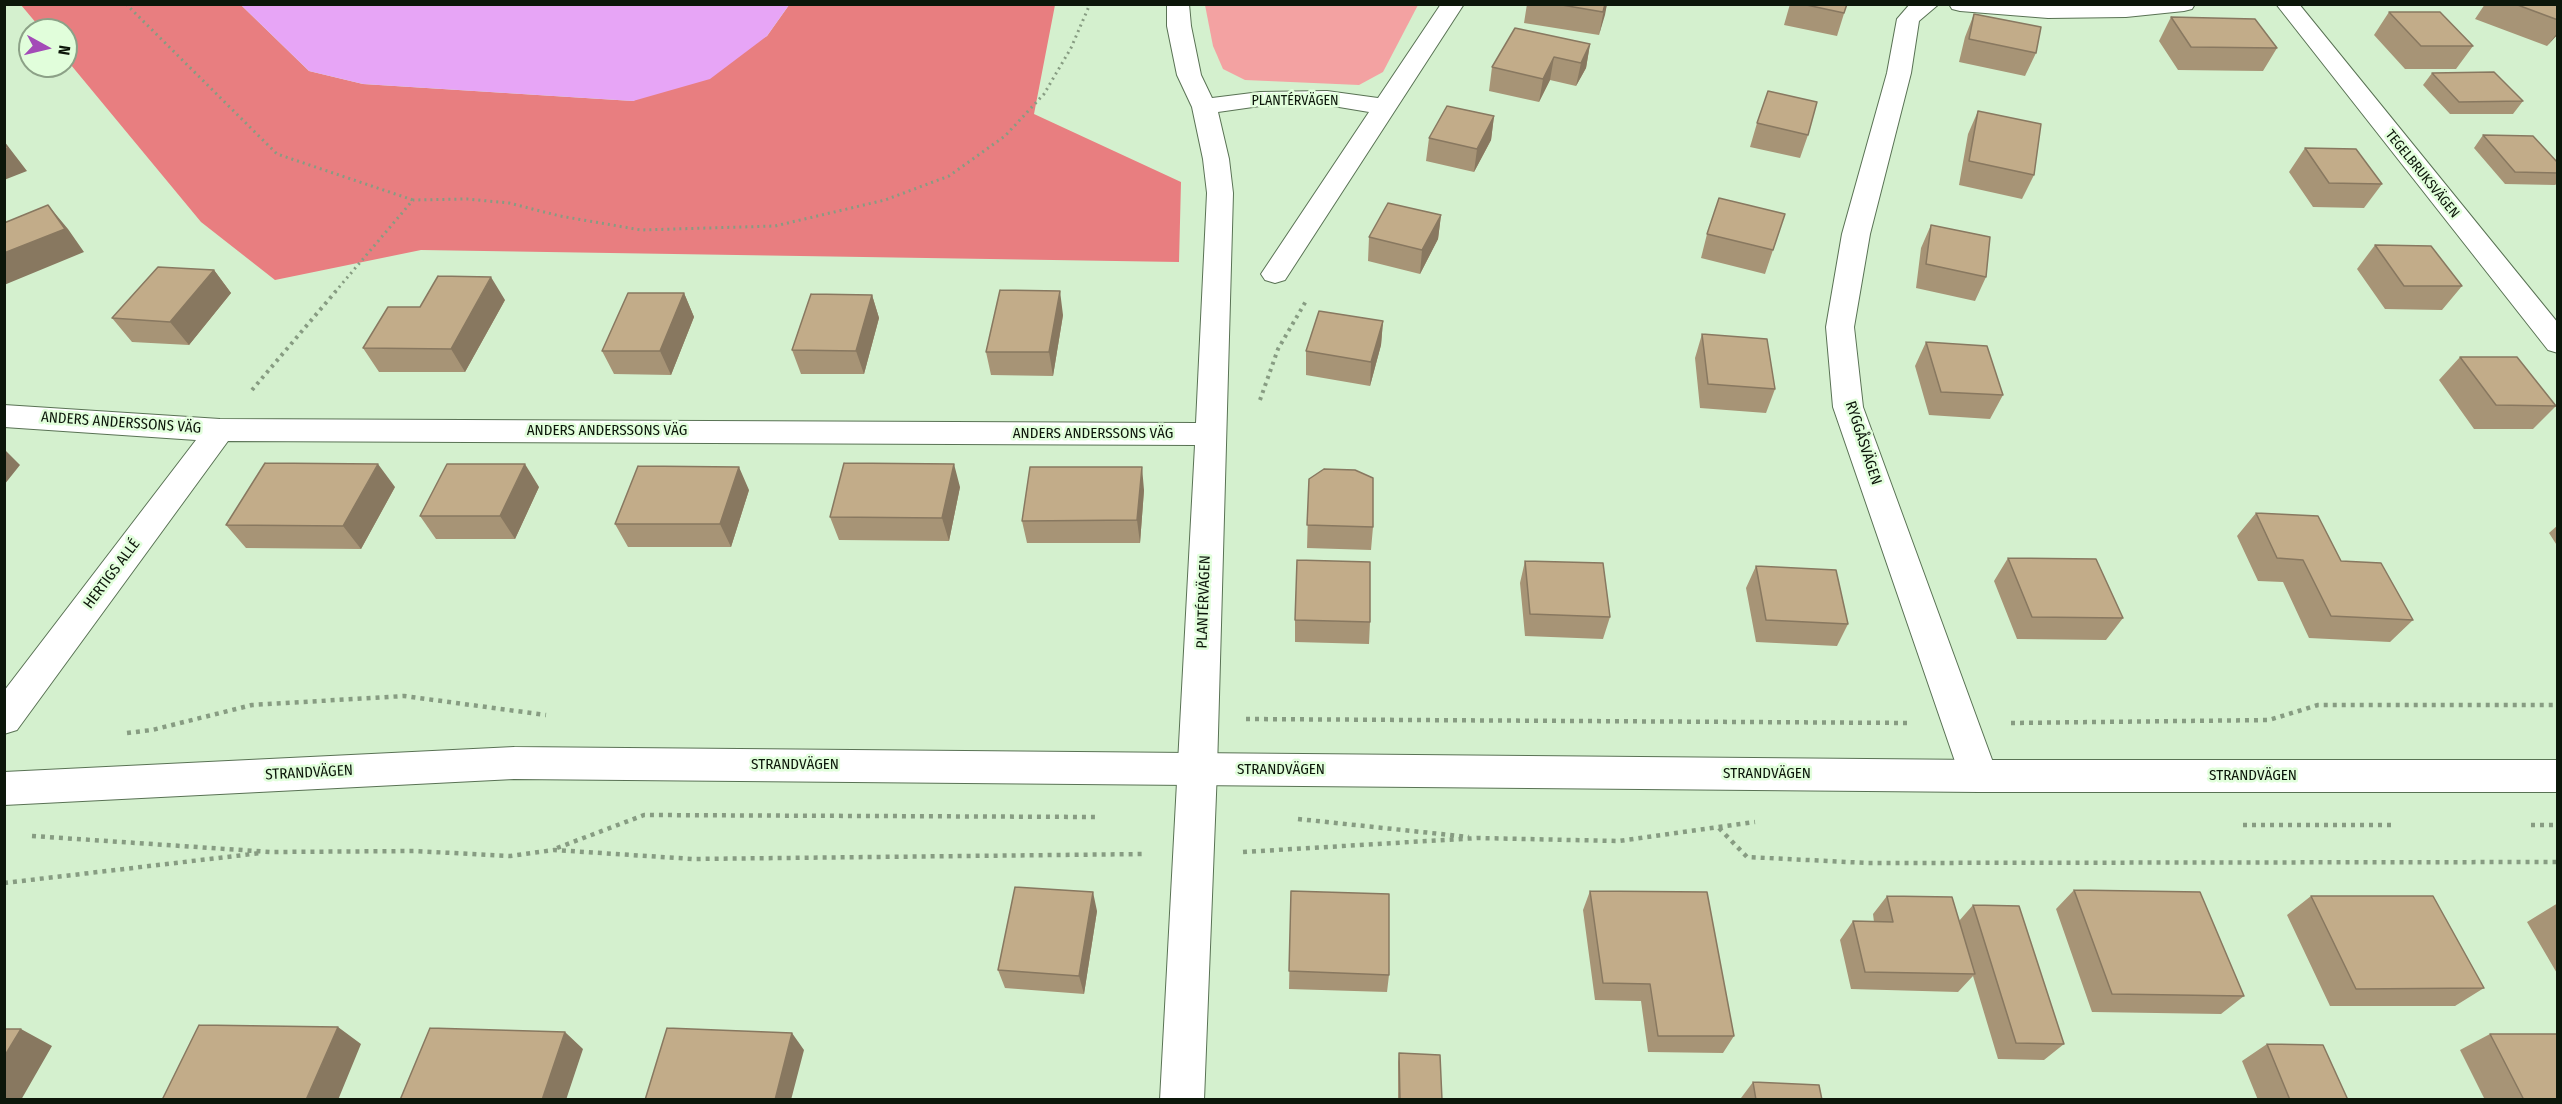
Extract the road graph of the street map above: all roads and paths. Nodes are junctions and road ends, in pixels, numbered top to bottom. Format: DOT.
graph roads {
  1 [pos="126,4"];
  2 [pos="1090,4"];
  3 [pos="1178,4"];
  4 [pos="1453,4"];
  5 [pos="1928,4"];
  6 [pos="1960,4"];
  7 [pos="2184,4"];
  8 [pos="2287,4"];
  9 [pos="1386,106"];
  10 [pos="1204,107"];
  11 [pos="413,200"];
  12 [pos="1275,274"];
  13 [pos="1310,294"];
  14 [pos="2558,343"];
  15 [pos="1259,409"];
  16 [pos="4,416"];
  17 [pos="220,430"];
  18 [pos="1210,434"];
  19 [pos="2558,705"];
  20 [pos="1249,708"];
  21 [pos="553,716"];
  22 [pos="4,718"];
  23 [pos="1249,718"];
  24 [pos="1200,721"];
  25 [pos="1961,723"];
  26 [pos="120,734"];
  27 [pos="1198,769"];
  28 [pos="1979,776"];
  29 [pos="2558,776"];
  30 [pos="4,789"];
  31 [pos="1106,817"];
  32 [pos="1296,819"];
  33 [pos="21,835"];
  34 [pos="1478,838"];
  35 [pos="554,850"];
  36 [pos="271,852"];
  37 [pos="1194,855"];
  38 [pos="2558,862"];
  39 [pos="4,883"];
  40 [pos="1182,1100"];
  1 -- 11 [label="path"];
  2 -- 11 [label="path"];
  3 -- 10 [label="street, PLANTÉRVÄGEN"];
  4 -- 9 [label="street"];
  5 -- 25 [label="street, RYGGÅSVÄGEN"];
  6 -- 7 [label="street"];
  8 -- 14 [label="street, TEGELBRUKSVÄGEN"];
  9 -- 10 [label="street, PLANTÉRVÄGEN"];
  9 -- 12 [label="street"];
  10 -- 18 [label="street, PLANTÉRVÄGEN"];
  11 -- 17 [label="path"];
  13 -- 15 [label="path"];
  16 -- 17 [label="street, ANDERS ANDERSSONS VÄG"];
  17 -- 18 [label="street, ANDERS ANDERSSONS VÄG"];
  17 -- 22 [label="street, HERTIGS ALLÉ"];
  18 -- 24 [label="street, PLANTÉRVÄGEN"];
  19 -- 25 [label="path"];
  20 -- 23 [label="path"];
  21 -- 26 [label="path"];
  23 -- 24 [label="path"];
  23 -- 25 [label="path"];
  24 -- 27 [label="street, PLANTÉRVÄGEN"];
  25 -- 28 [label="street, RYGGÅSVÄGEN"];
  27 -- 28 [label="street, STRANDVÄGEN"];
  27 -- 30 [label="street, STRANDVÄGEN"];
  27 -- 37 [label="street, PLANTÉRVÄGEN"];
  28 -- 29 [label="street, STRANDVÄGEN"];
  31 -- 35 [label="path"];
  32 -- 34 [label="path"];
  33 -- 36 [label="path"];
  34 -- 37 [label="path"];
  34 -- 38 [label="path"];
  35 -- 36 [label="path"];
  35 -- 37 [label="path"];
  36 -- 39 [label="path"];
  37 -- 40 [label="street, PLANTÉRVÄGEN"];
}
